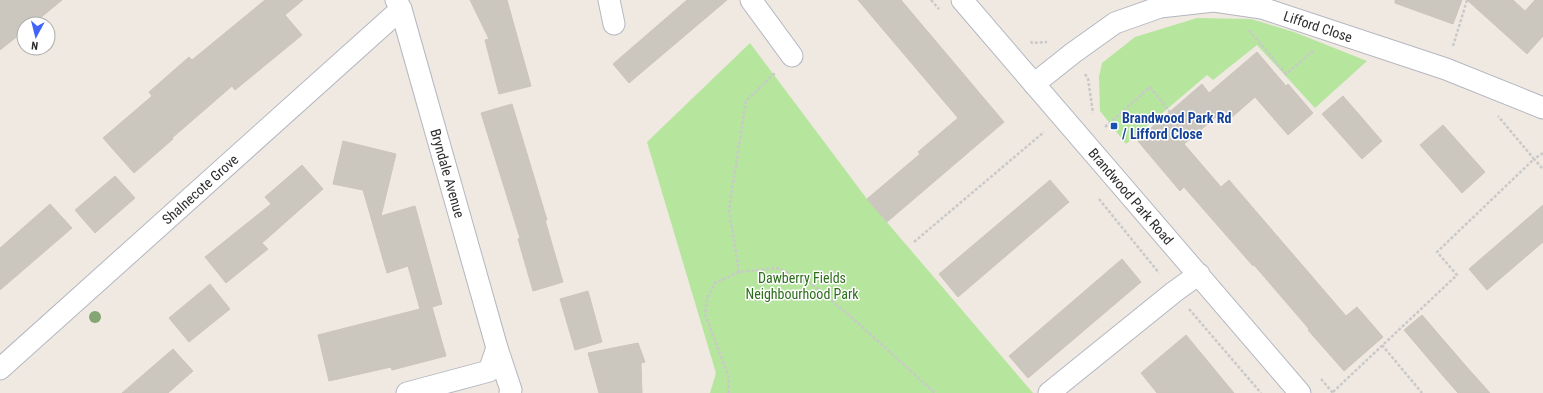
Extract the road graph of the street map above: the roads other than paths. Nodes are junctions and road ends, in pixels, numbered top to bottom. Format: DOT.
graph roads {
  1 [pos="609,0"];
  2 [pos="751,0"];
  3 [pos="962,0"];
  4 [pos="1159,3"];
  5 [pos="399,5"];
  6 [pos="614,24"];
  7 [pos="792,56"];
  8 [pos="1034,84"];
  9 [pos="1543,108"];
  10 [pos="1198,274"];
  11 [pos="497,348"];
  12 [pos="0,369"];
  13 [pos="407,393"];
  14 [pos="510,393"];
  15 [pos="1049,393"];
  16 [pos="1300,393"];
  1 -- 6 [label="street"];
  2 -- 7 [label="street"];
  3 -- 8 [label="street, Brandwood Park Road"];
  4 -- 8 [label="street, Lifford Close"];
  4 -- 9 [label="street, Lifford Close"];
  5 -- 11 [label="street, Bryndale Avenue"];
  5 -- 12 [label="street, Shalnecote Grove"];
  8 -- 10 [label="street, Brandwood Park Road"];
  10 -- 15 [label="street"];
  10 -- 16 [label="street, Brandwood Park Road"];
  11 -- 13 [label="street"];
  11 -- 14 [label="street, Bryndale Avenue"];
}
